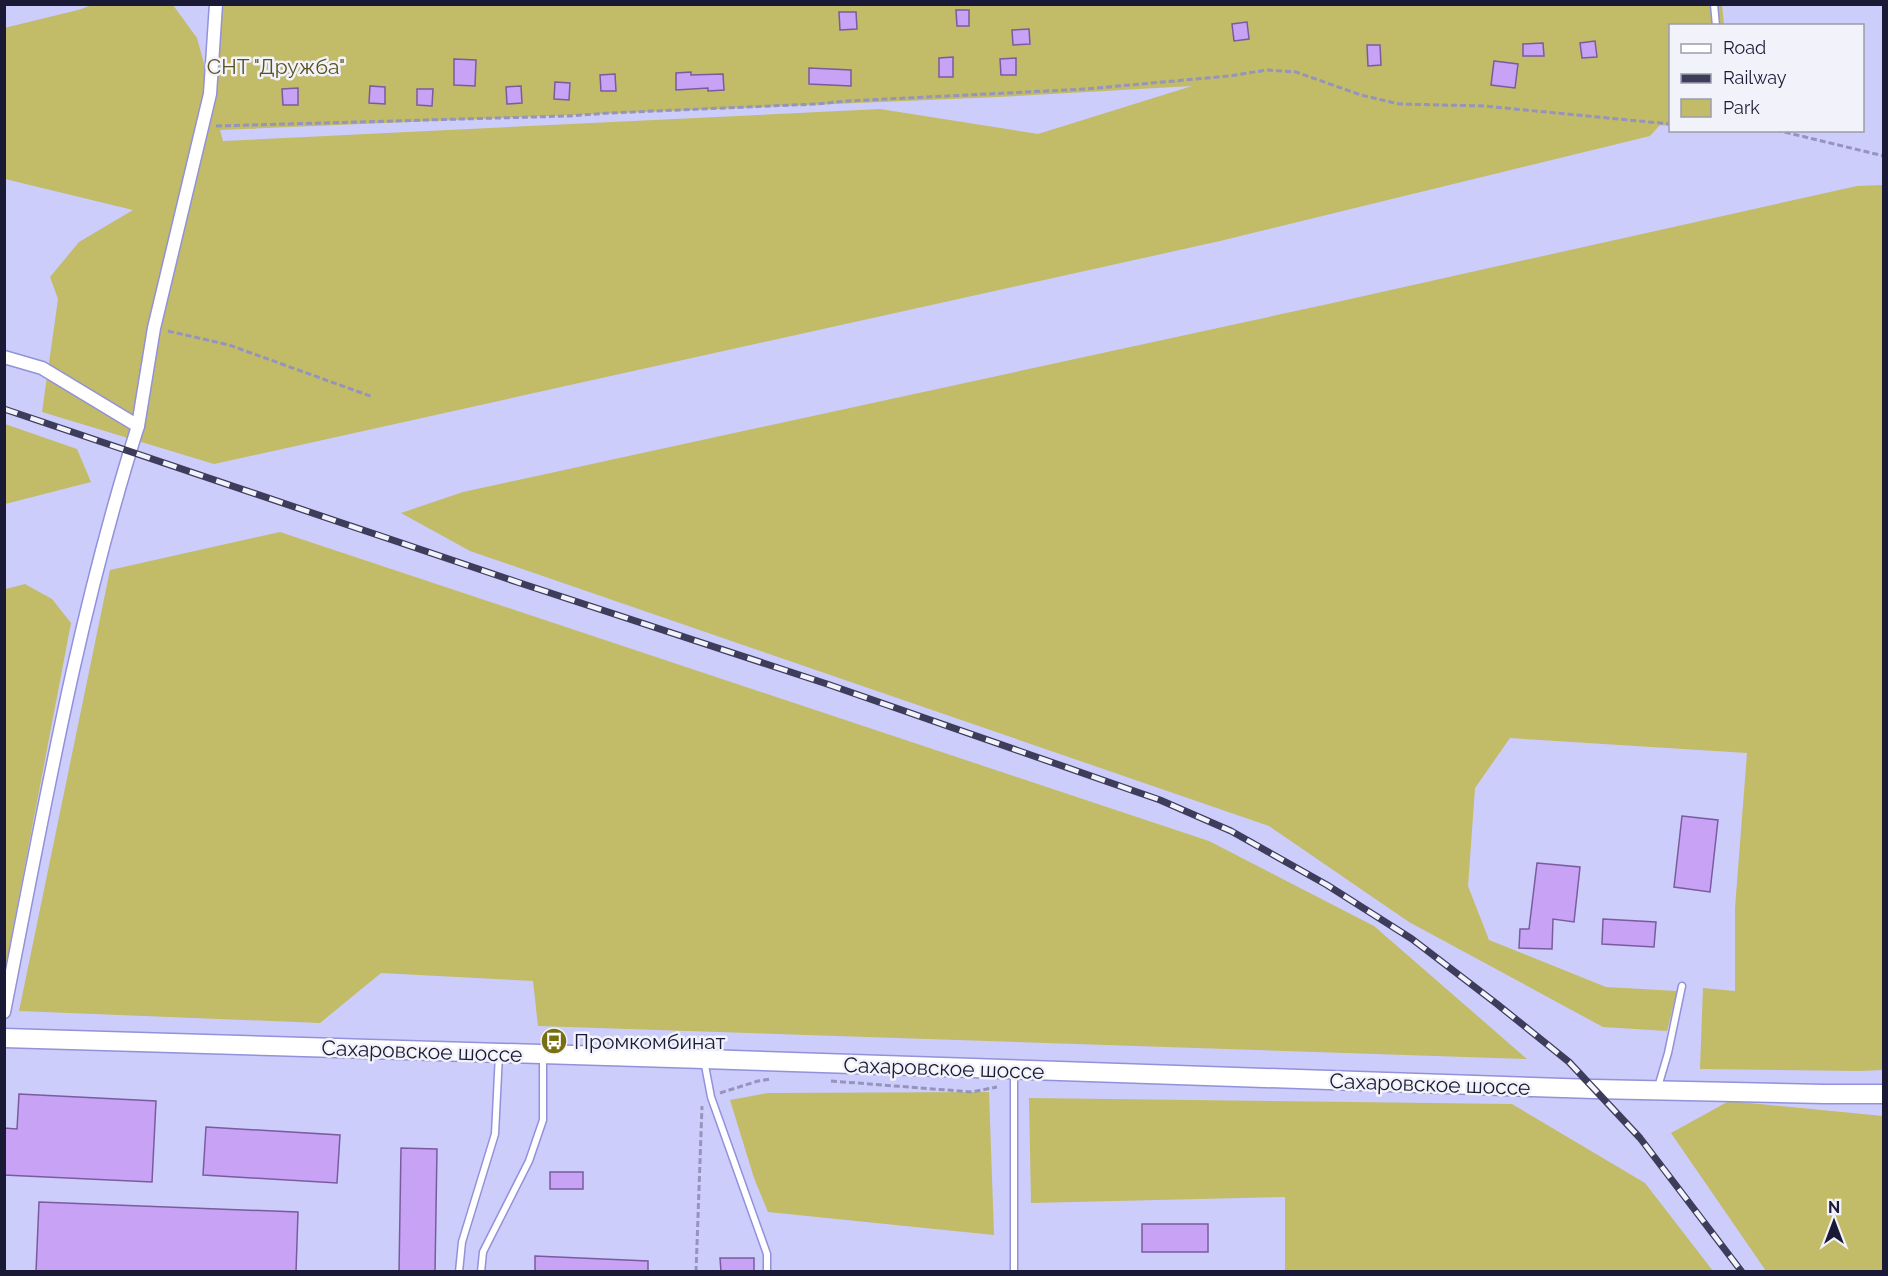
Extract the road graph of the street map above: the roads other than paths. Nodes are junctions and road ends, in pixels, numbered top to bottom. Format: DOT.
graph roads {
  1 [pos="216,4"];
  2 [pos="1714,4"];
  3 [pos="1716,24"];
  4 [pos="4,357"];
  5 [pos="138,426"];
  6 [pos="1682,986"];
  7 [pos="4,1012"];
  8 [pos="4,1038"];
  9 [pos="499,1053"];
  10 [pos="543,1055"];
  11 [pos="704,1059"];
  12 [pos="1014,1077"];
  13 [pos="1657,1091"];
  14 [pos="1884,1094"];
  15 [pos="459,1272"];
  16 [pos="481,1272"];
  17 [pos="767,1272"];
  18 [pos="1014,1272"];
  1 -- 5 [label="street"];
  2 -- 3 [label="lane"];
  4 -- 5 [label="street"];
  5 -- 7 [label="street"];
  6 -- 13 [label="lane"];
  8 -- 9 [label="main road, Сахаровское шоссе"];
  9 -- 10 [label="main road, Сахаровское шоссе"];
  9 -- 15 [label="lane"];
  10 -- 11 [label="main road, Сахаровское шоссе"];
  10 -- 16 [label="lane"];
  11 -- 12 [label="main road, Сахаровское шоссе"];
  11 -- 17 [label="lane"];
  12 -- 13 [label="main road, Сахаровское шоссе"];
  12 -- 18 [label="lane"];
  13 -- 14 [label="main road, Сахаровское шоссе"];
}
